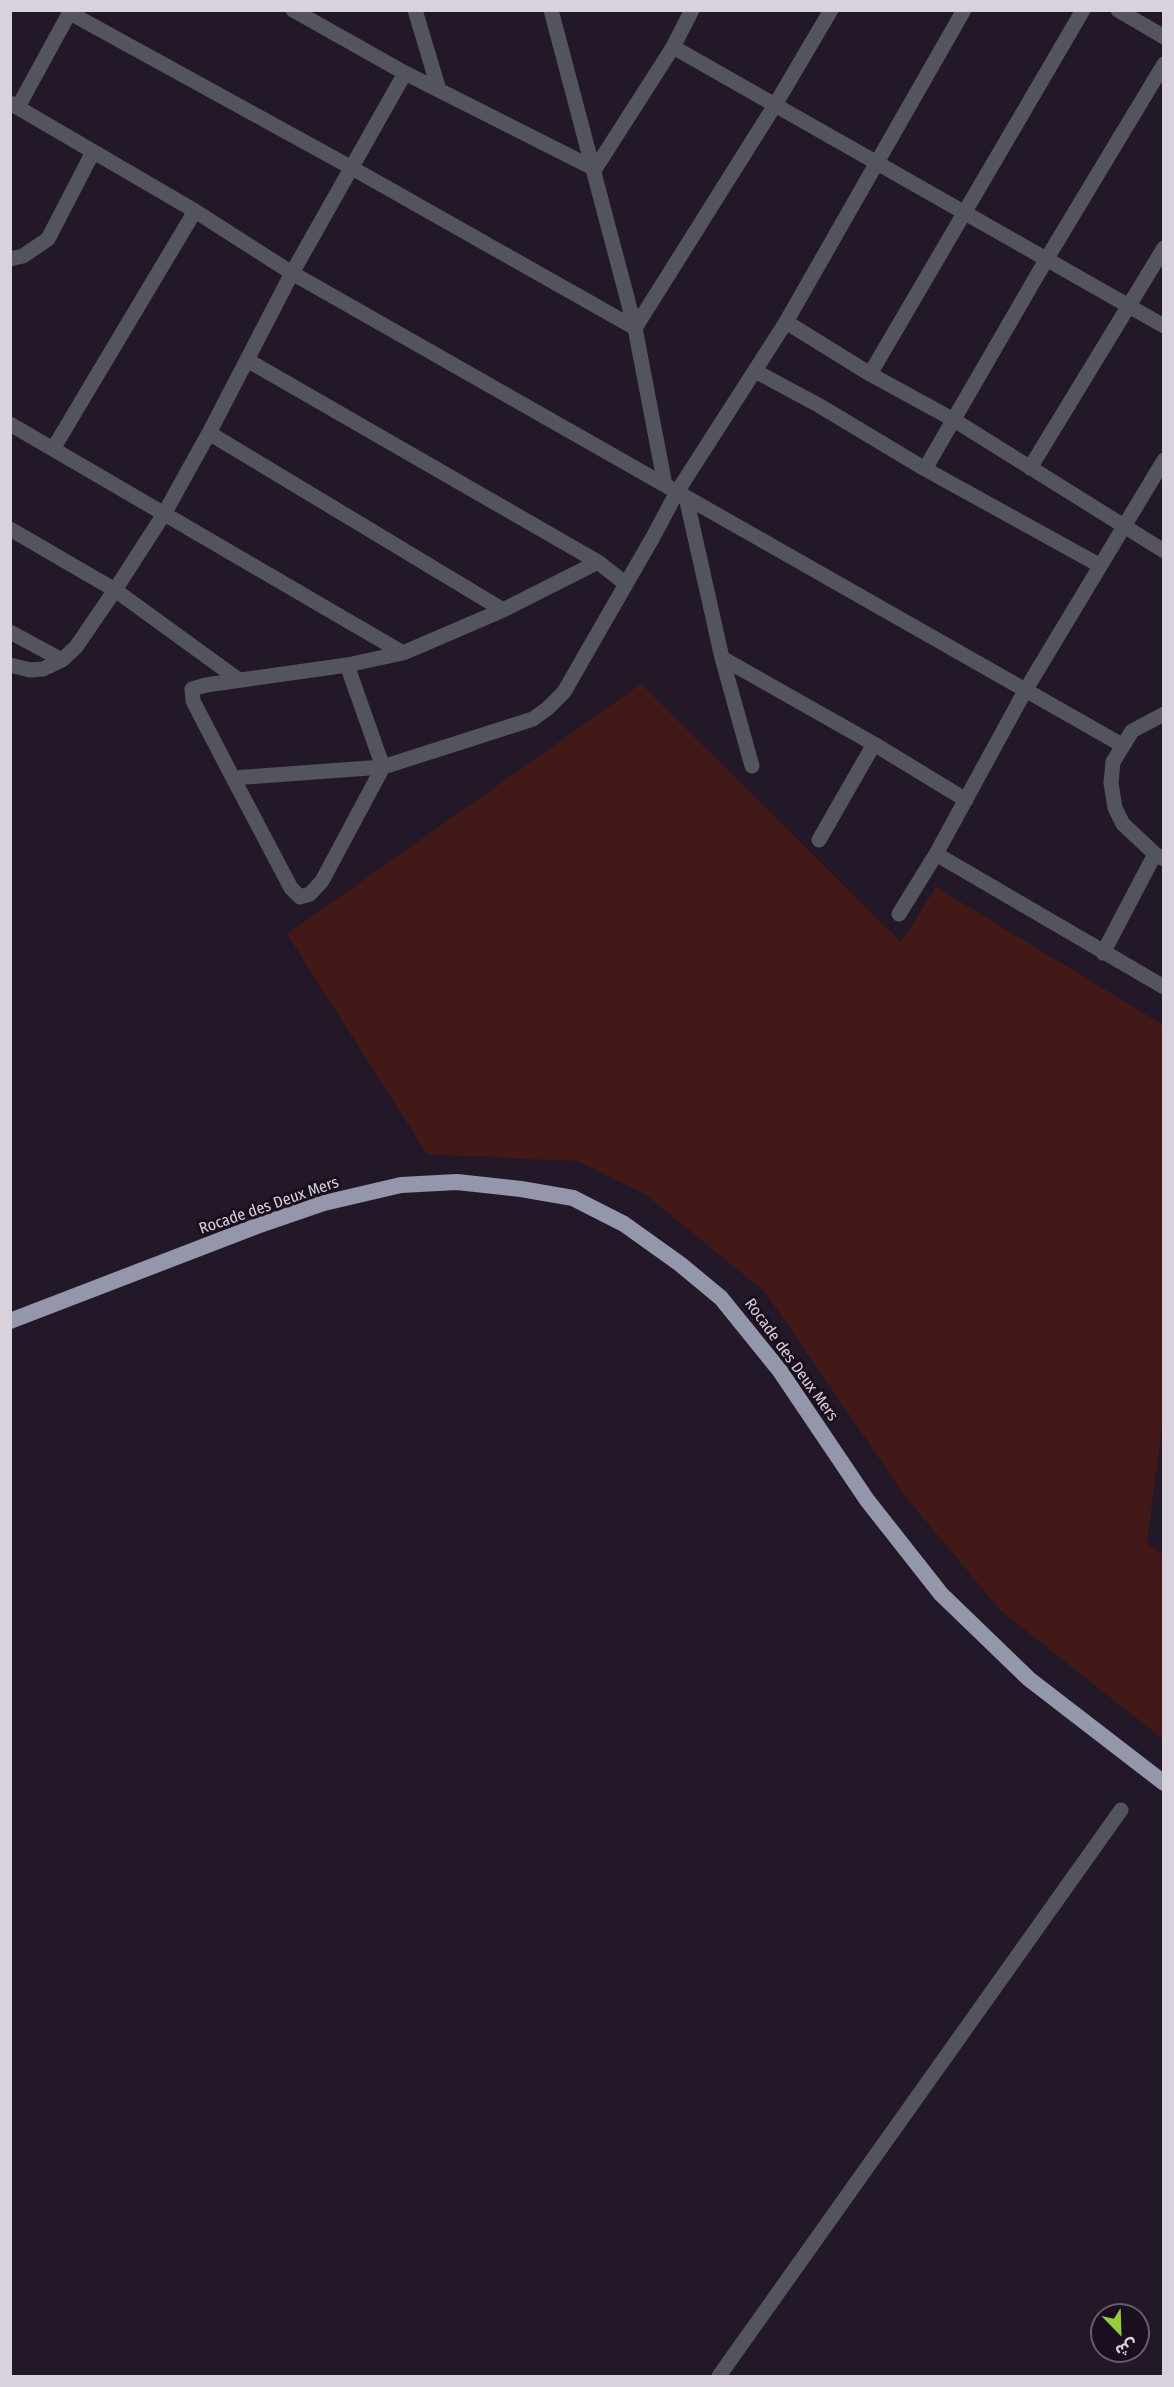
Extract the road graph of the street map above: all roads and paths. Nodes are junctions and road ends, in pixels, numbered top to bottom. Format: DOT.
graph roads {
  1 [pos="293,10"];
  2 [pos="324,10"];
  3 [pos="415,10"];
  4 [pos="551,10"];
  5 [pos="692,10"];
  6 [pos="831,10"];
  7 [pos="964,10"];
  8 [pos="1083,10"];
  9 [pos="1118,10"];
  10 [pos="71,12"];
  11 [pos="329,30"];
  12 [pos="1164,37"];
  13 [pos="673,47"];
  14 [pos="1164,64"];
  15 [pos="405,74"];
  16 [pos="439,90"];
  17 [pos="14,105"];
  18 [pos="775,105"];
  19 [pos="93,152"];
  20 [pos="875,163"];
  21 [pos="352,168"];
  22 [pos="595,169"];
  23 [pos="195,211"];
  24 [pos="964,214"];
  25 [pos="1164,248"];
  26 [pos="10,259"];
  27 [pos="1046,260"];
  28 [pos="292,273"];
  29 [pos="1130,307"];
  30 [pos="786,322"];
  31 [pos="1164,326"];
  32 [pos="635,328"];
  33 [pos="247,360"];
  34 [pos="755,371"];
  35 [pos="870,374"];
  36 [pos="954,420"];
  37 [pos="10,424"];
  38 [pos="209,433"];
  39 [pos="53,449"];
  40 [pos="1164,460"];
  41 [pos="1030,468"];
  42 [pos="925,469"];
  43 [pos="676,491"];
  44 [pos="164,514"];
  45 [pos="1124,527"];
  46 [pos="10,529"];
  47 [pos="1164,551"];
  48 [pos="598,562"];
  49 [pos="1099,565"];
  50 [pos="626,584"];
  51 [pos="115,590"];
  52 [pos="503,610"];
  53 [pos="10,632"];
  54 [pos="403,653"];
  55 [pos="722,658"];
  56 [pos="62,660"];
  57 [pos="10,665"];
  58 [pos="347,665"];
  59 [pos="239,680"];
  60 [pos="1025,691"];
  61 [pos="1164,714"];
  62 [pos="874,744"];
  63 [pos="1122,746"];
  64 [pos="752,766"];
  65 [pos="383,767"];
  66 [pos="233,777"];
  67 [pos="966,800"];
  68 [pos="819,840"];
  69 [pos="936,854"];
  70 [pos="1160,857"];
  71 [pos="900,914"];
  72 [pos="1103,952"];
  73 [pos="1164,987"];
  74 [pos="10,1321"];
  75 [pos="1164,1783"];
  76 [pos="1121,1810"];
  77 [pos="718,2376"];
  1 -- 11 [label="street"];
  2 -- 11 [label="street"];
  3 -- 16 [label="street"];
  4 -- 22 [label="street"];
  5 -- 13 [label="street"];
  6 -- 18 [label="street"];
  7 -- 20 [label="street"];
  8 -- 24 [label="street"];
  9 -- 12 [label="street"];
  10 -- 17 [label="street"];
  10 -- 21 [label="street"];
  11 -- 15 [label="street"];
  13 -- 18 [label="street"];
  13 -- 22 [label="street"];
  14 -- 27 [label="street"];
  15 -- 16 [label="street"];
  15 -- 21 [label="street"];
  16 -- 22 [label="street"];
  17 -- 19 [label="street"];
  18 -- 20 [label="street"];
  18 -- 32 [label="street"];
  19 -- 23 [label="street"];
  19 -- 26 [label="street"];
  20 -- 24 [label="street"];
  20 -- 30 [label="street"];
  21 -- 28 [label="street"];
  21 -- 32 [label="street"];
  22 -- 32 [label="street"];
  23 -- 28 [label="street"];
  23 -- 39 [label="street"];
  24 -- 27 [label="street"];
  24 -- 35 [label="street"];
  25 -- 29 [label="street"];
  27 -- 29 [label="street"];
  27 -- 36 [label="street"];
  28 -- 33 [label="street"];
  28 -- 43 [label="street"];
  29 -- 31 [label="street"];
  29 -- 41 [label="street"];
  30 -- 34 [label="street"];
  30 -- 35 [label="street"];
  32 -- 43 [label="street"];
  33 -- 38 [label="street"];
  33 -- 48 [label="street"];
  34 -- 42 [label="street"];
  34 -- 43 [label="street"];
  35 -- 36 [label="street"];
  36 -- 41 [label="street"];
  36 -- 42 [label="street"];
  37 -- 39 [label="street"];
  38 -- 44 [label="street"];
  38 -- 52 [label="street"];
  39 -- 44 [label="street"];
  40 -- 45 [label="street"];
  41 -- 45 [label="street"];
  42 -- 49 [label="street"];
  43 -- 50 [label="street"];
  43 -- 55 [label="street"];
  43 -- 60 [label="street"];
  44 -- 51 [label="street"];
  44 -- 54 [label="street"];
  45 -- 47 [label="street"];
  45 -- 49 [label="street"];
  46 -- 51 [label="street"];
  48 -- 50 [label="street"];
  48 -- 52 [label="street"];
  49 -- 60 [label="street"];
  50 -- 65 [label="street"];
  51 -- 56 [label="street"];
  51 -- 59 [label="street"];
  52 -- 54 [label="street"];
  53 -- 56 [label="street"];
  54 -- 58 [label="street"];
  55 -- 62 [label="street"];
  55 -- 64 [label="street"];
  56 -- 57 [label="street"];
  58 -- 59 [label="street"];
  58 -- 65 [label="street"];
  59 -- 66 [label="street"];
  60 -- 63 [label="street"];
  60 -- 67 [label="street"];
  61 -- 63 [label="street"];
  62 -- 67 [label="street"];
  62 -- 68 [label="street"];
  63 -- 70 [label="street"];
  65 -- 66 [label="street"];
  65 -- 66 [label="street"];
  67 -- 69 [label="street"];
  69 -- 71 [label="street"];
  69 -- 72 [label="street"];
  70 -- 72 [label="street"];
  72 -- 73 [label="street"];
  74 -- 75 [label="highway, Rocade des Deux Mers"];
  76 -- 77 [label="street"];
}
